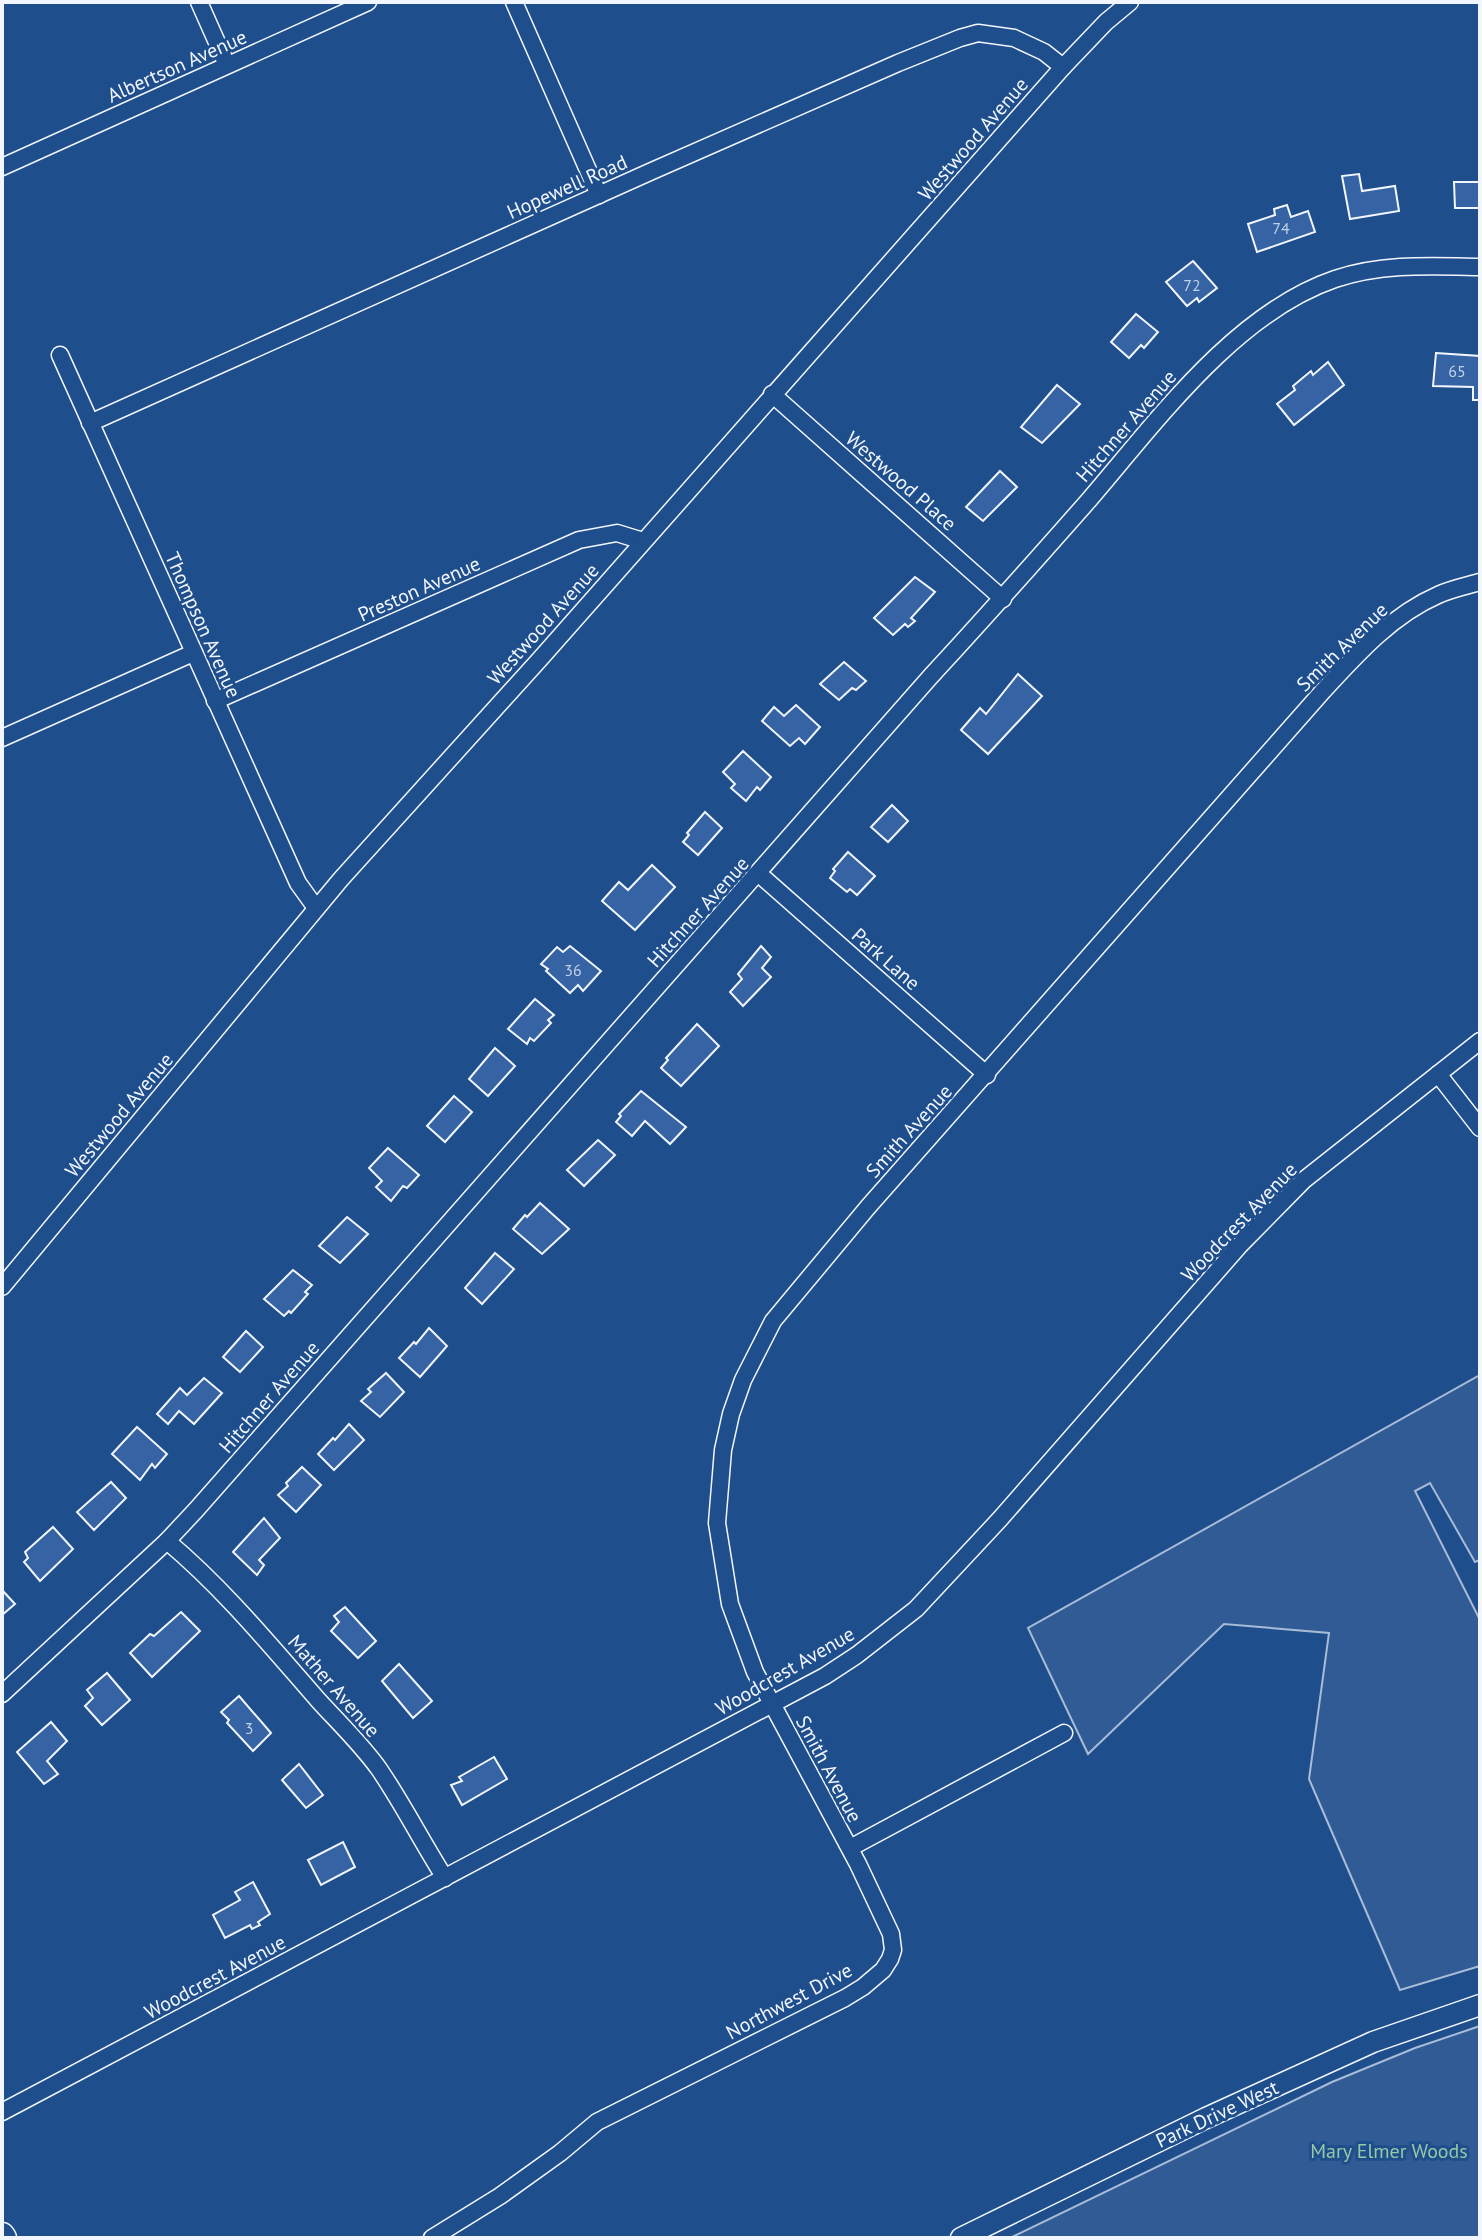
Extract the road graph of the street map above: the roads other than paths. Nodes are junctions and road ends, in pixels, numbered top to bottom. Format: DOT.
graph roads {
  1 [pos="199,2"];
  2 [pos="368,2"];
  3 [pos="514,2"];
  4 [pos="1130,2"];
  5 [pos="227,65"];
  6 [pos="1063,67"];
  7 [pos="2,167"];
  8 [pos="599,195"];
  9 [pos="1480,267"];
  10 [pos="60,355"];
  11 [pos="772,394"];
  12 [pos="90,423"];
  13 [pos="643,541"];
  14 [pos="1480,582"];
  15 [pos="1003,599"];
  16 [pos="193,653"];
  17 [pos="215,701"];
  18 [pos="2,738"];
  19 [pos="759,874"];
  20 [pos="316,908"];
  21 [pos="1480,1041"];
  22 [pos="1438,1074"];
  23 [pos="987,1075"];
  24 [pos="1480,1128"];
  25 [pos="2,1287"];
  26 [pos="167,1541"];
  27 [pos="2,1694"];
  28 [pos="772,1704"];
  29 [pos="1064,1733"];
  30 [pos="850,1848"];
  31 [pos="445,1878"];
  32 [pos="1480,2005"];
  33 [pos="2,2112"];
  34 [pos="432,2238"];
  35 [pos="961,2238"];
  1 -- 5 [label="street"];
  2 -- 5 [label="street, Albertson Avenue"];
  3 -- 8 [label="street"];
  4 -- 6 [label="street, Westwood Avenue"];
  5 -- 7 [label="street, Albertson Avenue"];
  6 -- 8 [label="street, Hopewell Road"];
  6 -- 11 [label="street, Westwood Avenue"];
  8 -- 12 [label="street, Hopewell Road"];
  9 -- 15 [label="street, Hitchner Avenue"];
  10 -- 12 [label="street, Thompson Avenue"];
  11 -- 13 [label="street, Westwood Avenue"];
  11 -- 15 [label="street, Westwood Place"];
  12 -- 16 [label="street, Thompson Avenue"];
  13 -- 17 [label="street, Preston Avenue"];
  13 -- 20 [label="street, Westwood Avenue"];
  14 -- 23 [label="street, Smith Avenue"];
  15 -- 19 [label="street, Hitchner Avenue"];
  16 -- 17 [label="street, Thompson Avenue"];
  16 -- 18 [label="street"];
  17 -- 20 [label="street, Thompson Avenue"];
  19 -- 23 [label="street, Park Lane"];
  19 -- 26 [label="street, Hitchner Avenue"];
  20 -- 25 [label="street, Westwood Avenue"];
  21 -- 22 [label="street, Woodcrest Avenue"];
  22 -- 24 [label="street"];
  22 -- 28 [label="street, Woodcrest Avenue"];
  23 -- 28 [label="street, Smith Avenue"];
  26 -- 27 [label="street, Hitchner Avenue"];
  26 -- 31 [label="street, Mather Avenue"];
  28 -- 30 [label="street, Smith Avenue"];
  28 -- 31 [label="street, Woodcrest Avenue"];
  29 -- 30 [label="street"];
  30 -- 34 [label="street, Northwest Drive"];
  31 -- 33 [label="street, Woodcrest Avenue"];
  32 -- 35 [label="street, Park Drive West"];
}
